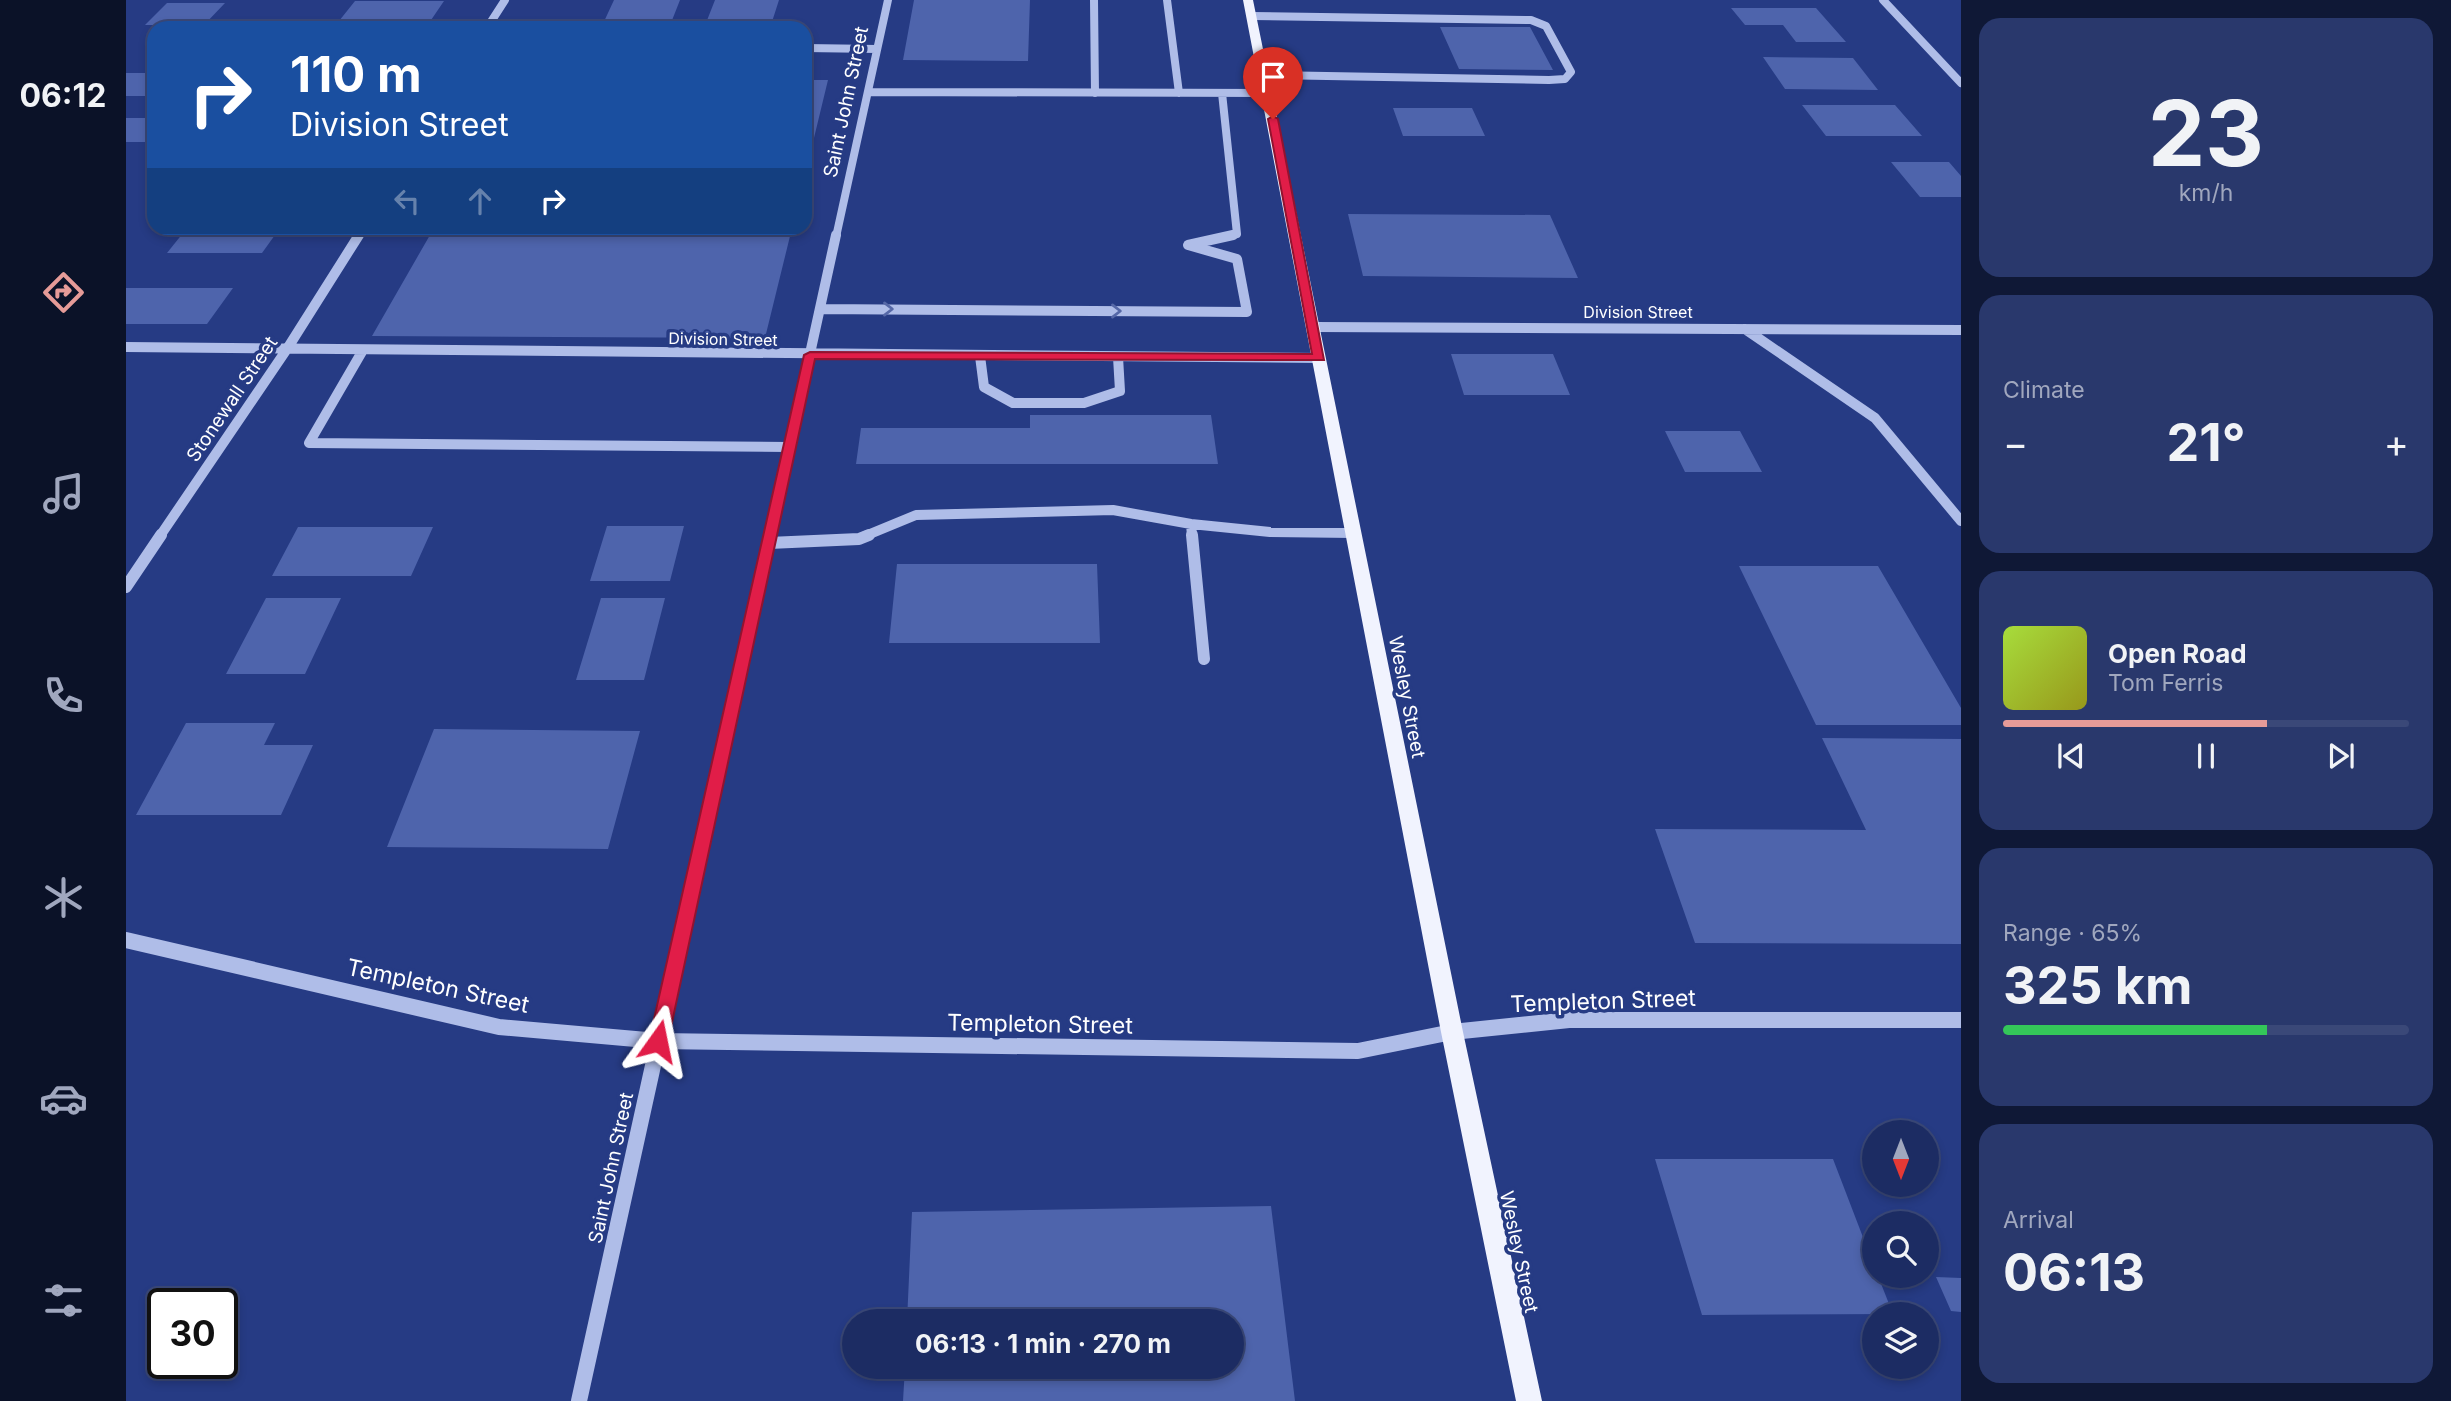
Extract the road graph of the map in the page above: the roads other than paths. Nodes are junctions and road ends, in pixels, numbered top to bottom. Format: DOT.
graph roads {
  1 [pos="505,0"];
  2 [pos="888,0"];
  3 [pos="1094,0"];
  4 [pos="1167,0"];
  5 [pos="1883,0"];
  6 [pos="1250,8"];
  7 [pos="492,21"];
  8 [pos="812,48"];
  9 [pos="877,49"];
  10 [pos="1264,75"];
  11 [pos="1961,83"];
  12 [pos="868,92"];
  13 [pos="1095,93"];
  14 [pos="1179,93"];
  15 [pos="1222,93"];
  16 [pos="1268,93"];
  17 [pos="359,235"];
  18 [pos="820,309"];
  19 [pos="1315,327"];
  20 [pos="1745,329"];
  21 [pos="1961,330"];
  22 [pos="126,347"];
  23 [pos="287,349"];
  24 [pos="363,350"];
  25 [pos="810,355"];
  26 [pos="980,356"];
  27 [pos="1118,357"];
  28 [pos="1319,358"];
  29 [pos="789,447"];
  30 [pos="1961,521"];
  31 [pos="1191,524"];
  32 [pos="1354,533"];
  33 [pos="769,543"];
  34 [pos="126,587"];
  35 [pos="1204,659"];
  36 [pos="126,940"];
  37 [pos="1961,1020"];
  38 [pos="1452,1032"];
  39 [pos="658,1041"];
  40 [pos="579,1401"];
  41 [pos="1529,1401"];
  1 -- 7 [label="street"];
  2 -- 9 [label="street, Saint John Street"];
  3 -- 13 [label="lane"];
  4 -- 14 [label="street"];
  5 -- 11 [label="street"];
  6 -- 10 [label="main road, Wesley Street"];
  6 -- 10 [label="street"];
  8 -- 9 [label="street"];
  9 -- 12 [label="street, Saint John Street"];
  10 -- 16 [label="main road, Wesley Street"];
  12 -- 13 [label="lane"];
  12 -- 18 [label="street, Saint John Street"];
  13 -- 14 [label="lane"];
  14 -- 15 [label="lane"];
  15 -- 16 [label="lane"];
  18 -- 15 [label="street, one-way"];
  16 -- 19 [label="main road, Wesley Street"];
  17 -- 23 [label="street, Stonewall Street"];
  18 -- 25 [label="street, Saint John Street"];
  19 -- 20 [label="street, Division Street"];
  19 -- 28 [label="main road, Wesley Street"];
  20 -- 21 [label="street, Division Street"];
  20 -- 30 [label="street"];
  22 -- 23 [label="street, Division Street"];
  23 -- 24 [label="street, Division Street"];
  23 -- 34 [label="street, Stonewall Street"];
  24 -- 25 [label="street, Division Street"];
  24 -- 29 [label="street"];
  25 -- 26 [label="street, Division Street"];
  25 -- 29 [label="street, Saint John Street"];
  26 -- 27 [label="street, Division Street"];
  26 -- 27 [label="street"];
  27 -- 28 [label="street, Division Street"];
  28 -- 32 [label="main road, Wesley Street"];
  29 -- 33 [label="street, Saint John Street"];
  31 -- 32 [label="street"];
  31 -- 33 [label="street"];
  31 -- 35 [label="street"];
  32 -- 38 [label="main road, Wesley Street"];
  33 -- 39 [label="street, Saint John Street"];
  36 -- 39 [label="street, Templeton Street"];
  37 -- 38 [label="street, Templeton Street"];
  38 -- 39 [label="street, Templeton Street"];
  38 -- 41 [label="main road, Wesley Street"];
  39 -- 40 [label="street, Saint John Street"];
}
